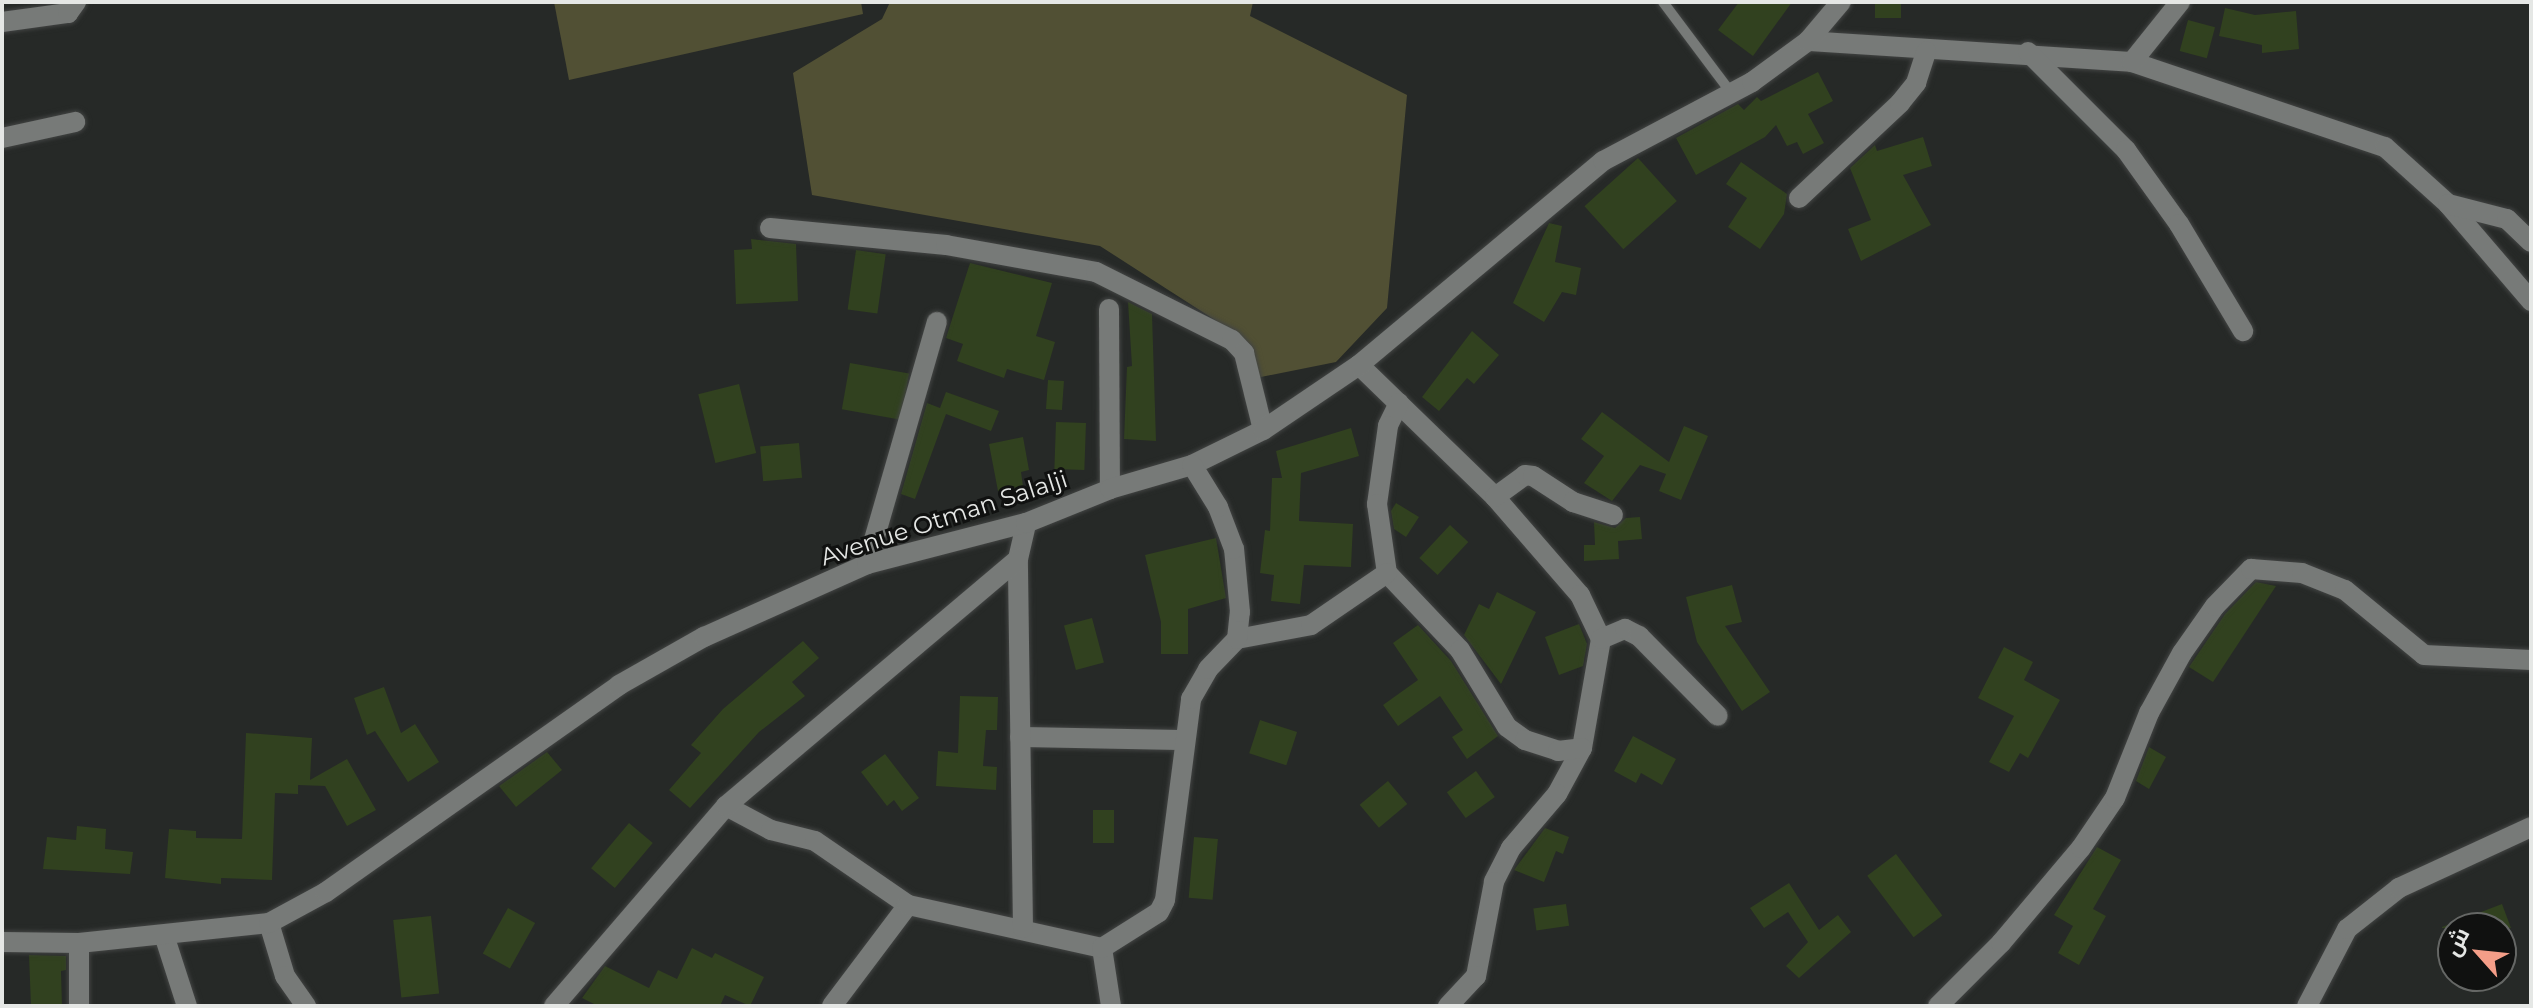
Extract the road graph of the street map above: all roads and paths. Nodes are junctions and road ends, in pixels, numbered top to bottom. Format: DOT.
graph roads {
  1 [pos="76,2"];
  2 [pos="1663,2"];
  3 [pos="1841,2"];
  4 [pos="2180,2"];
  5 [pos="2,22"];
  6 [pos="1808,41"];
  7 [pos="1926,52"];
  8 [pos="2028,52"];
  9 [pos="2132,62"];
  10 [pos="1732,94"];
  11 [pos="75,122"];
  12 [pos="2,138"];
  13 [pos="1799,198"];
  14 [pos="2448,204"];
  15 [pos="770,228"];
  16 [pos="2531,242"];
  17 [pos="2531,301"];
  18 [pos="1109,309"];
  19 [pos="937,322"];
  20 [pos="2243,331"];
  21 [pos="1359,365"];
  22 [pos="1399,403"];
  23 [pos="1263,430"];
  24 [pos="1192,465"];
  25 [pos="1110,489"];
  26 [pos="1495,497"];
  27 [pos="1613,515"];
  28 [pos="1026,523"];
  29 [pos="1018,559"];
  30 [pos="867,564"];
  31 [pos="1387,573"];
  32 [pos="1237,639"];
  33 [pos="1601,639"];
  34 [pos="2531,660"];
  35 [pos="1718,716"];
  36 [pos="1020,737"];
  37 [pos="1183,740"];
  38 [pos="1582,748"];
  39 [pos="726,806"];
  40 [pos="2531,827"];
  41 [pos="908,905"];
  42 [pos="269,923"];
  43 [pos="1023,928"];
  44 [pos="164,935"];
  45 [pos="2,942"];
  46 [pos="79,943"];
  47 [pos="1102,948"];
  48 [pos="79,1006"];
  49 [pos="187,1006"];
  50 [pos="306,1006"];
  51 [pos="554,1006"];
  52 [pos="832,1006"];
  53 [pos="1111,1006"];
  54 [pos="1448,1006"];
  55 [pos="1938,1006"];
  56 [pos="2307,1006"];
  1 -- 5 [label="street"];
  2 -- 10 [label="lane"];
  3 -- 6 [label="street, Avenue Otman Salalji"];
  4 -- 9 [label="street"];
  6 -- 7 [label="street"];
  6 -- 10 [label="street, Avenue Otman Salalji"];
  7 -- 8 [label="street"];
  7 -- 13 [label="street"];
  8 -- 9 [label="street"];
  8 -- 20 [label="street"];
  9 -- 14 [label="street"];
  10 -- 21 [label="street, Avenue Otman Salalji"];
  11 -- 12 [label="street"];
  14 -- 16 [label="street"];
  14 -- 17 [label="street"];
  15 -- 23 [label="street"];
  18 -- 25 [label="street"];
  19 -- 30 [label="street"];
  21 -- 22 [label="street"];
  21 -- 23 [label="street, Avenue Otman Salalji"];
  22 -- 26 [label="street"];
  22 -- 31 [label="street"];
  23 -- 24 [label="street, Avenue Otman Salalji"];
  24 -- 25 [label="street, Avenue Otman Salalji"];
  24 -- 32 [label="street"];
  25 -- 28 [label="street, Avenue Otman Salalji"];
  26 -- 27 [label="street"];
  26 -- 33 [label="street"];
  28 -- 29 [label="street"];
  28 -- 30 [label="street, Avenue Otman Salalji"];
  29 -- 36 [label="street"];
  29 -- 39 [label="street"];
  30 -- 42 [label="street, Avenue Otman Salalji"];
  31 -- 32 [label="street"];
  31 -- 38 [label="street"];
  32 -- 37 [label="street"];
  33 -- 35 [label="street"];
  33 -- 38 [label="street"];
  34 -- 55 [label="street"];
  36 -- 37 [label="street"];
  36 -- 43 [label="street"];
  37 -- 47 [label="street"];
  38 -- 54 [label="street"];
  39 -- 41 [label="street"];
  39 -- 51 [label="street"];
  40 -- 56 [label="street"];
  41 -- 43 [label="street"];
  41 -- 52 [label="street"];
  42 -- 44 [label="street, Avenue Otman Salalji"];
  42 -- 50 [label="street"];
  43 -- 47 [label="street"];
  44 -- 46 [label="street, Avenue Otman Salalji"];
  44 -- 49 [label="street"];
  45 -- 46 [label="street, Avenue Otman Salalji"];
  46 -- 48 [label="street"];
  47 -- 53 [label="street"];
}
